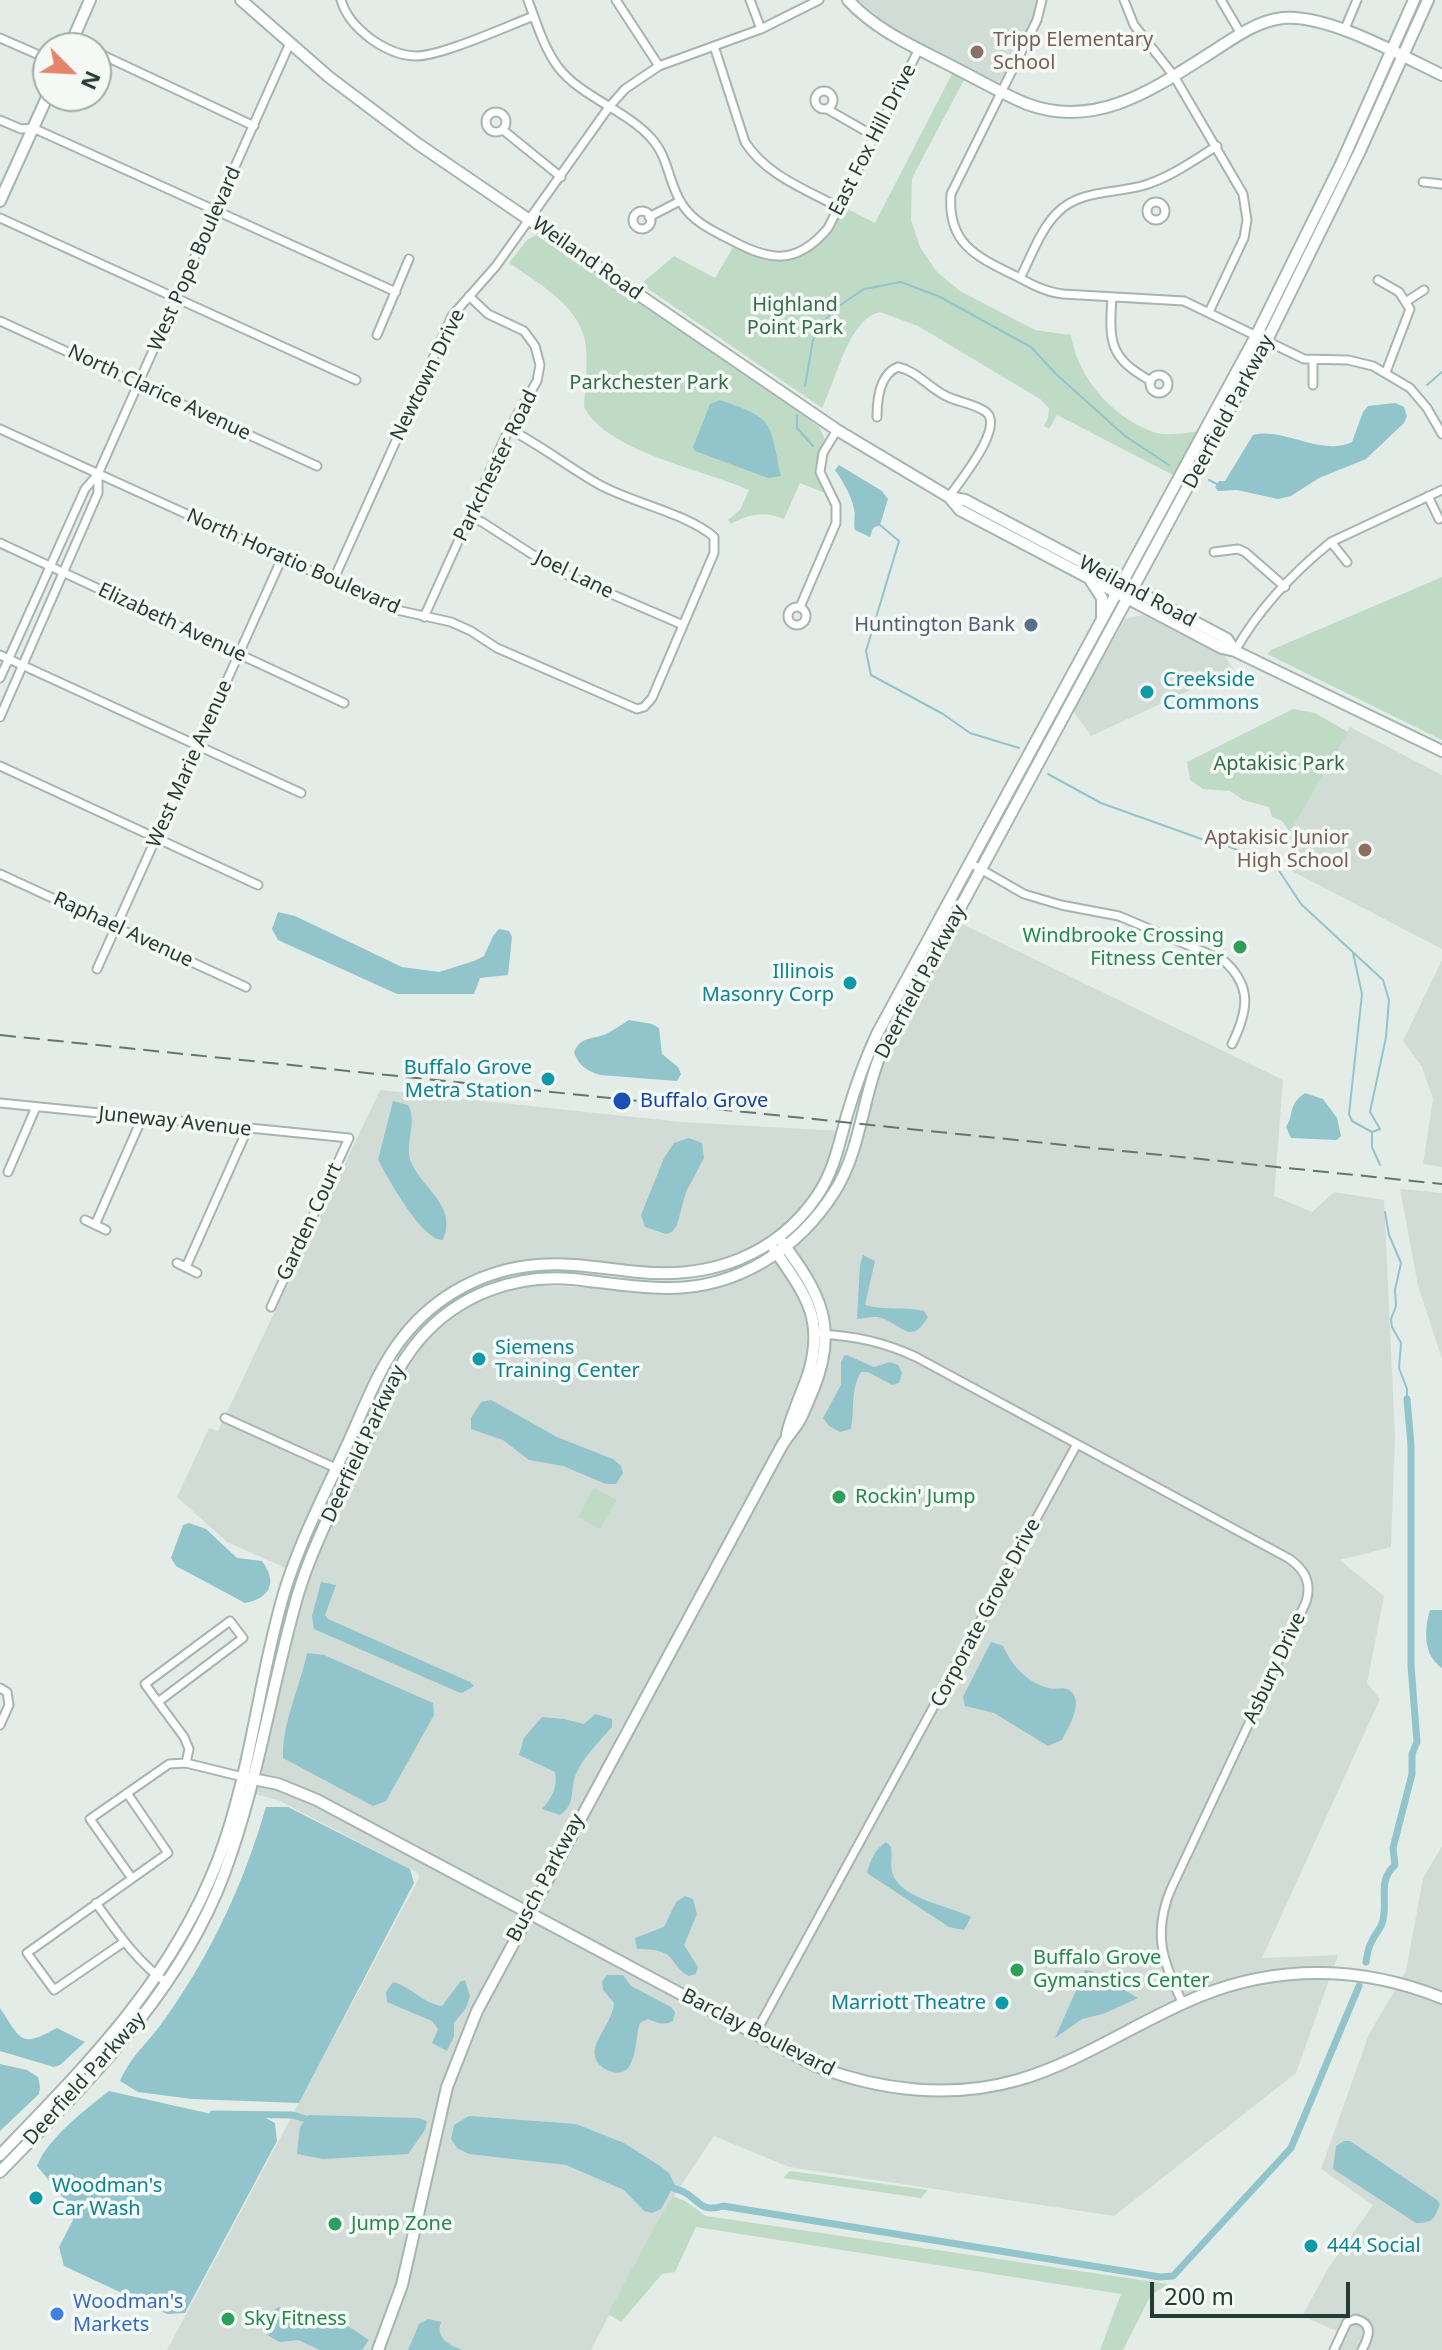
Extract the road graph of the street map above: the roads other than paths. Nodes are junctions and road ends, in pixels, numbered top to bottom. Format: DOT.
graph roads {
  1 [pos="90,0"];
  2 [pos="241,0"];
  3 [pos="341,0"];
  4 [pos="528,0"];
  5 [pos="616,0"];
  6 [pos="750,0"];
  7 [pos="819,0"];
  8 [pos="848,0"];
  9 [pos="1042,0"];
  10 [pos="1124,0"];
  11 [pos="1221,0"];
  12 [pos="1357,0"];
  13 [pos="1414,0"];
  14 [pos="1428,0"];
  15 [pos="534,16"];
  16 [pos="761,29"];
  17 [pos="1344,31"];
  18 [pos="76,32"];
  19 [pos="1241,34"];
  20 [pos="0,38"];
  21 [pos="290,43"];
  22 [pos="714,46"];
  23 [pos="919,49"];
  24 [pos="32,52"];
  25 [pos="1397,54"];
  26 [pos="112,59"];
  27 [pos="659,66"];
  28 [pos="1442,75"];
  29 [pos="1174,76"];
  30 [pos="1001,92"];
  31 [pos="609,107"];
  32 [pos="827,109"];
  33 [pos="40,112"];
  34 [pos="0,120"];
  35 [pos="254,126"];
  36 [pos="33,128"];
  37 [pos="503,130"];
  38 [pos="874,136"];
  39 [pos="1217,146"];
  40 [pos="561,177"];
  41 [pos="1423,182"];
  42 [pos="1442,184"];
  43 [pos="1146,185"];
  44 [pos="0,201"];
  45 [pos="680,201"];
  46 [pos="1154,203"];
  47 [pos="838,207"];
  48 [pos="216,213"];
  49 [pos="649,217"];
  50 [pos="0,218"];
  51 [pos="531,219"];
  52 [pos="409,259"];
  53 [pos="1020,278"];
  54 [pos="1378,280"];
  55 [pos="1424,290"];
  56 [pos="396,292"];
  57 [pos="469,296"];
  58 [pos="1112,297"];
  59 [pos="178,298"];
  60 [pos="1407,301"];
  61 [pos="1209,312"];
  62 [pos="0,321"];
  63 [pos="377,335"];
  64 [pos="1262,338"];
  65 [pos="1313,360"];
  66 [pos="1386,372"];
  67 [pos="356,380"];
  68 [pos="1151,381"];
  69 [pos="139,384"];
  70 [pos="1313,385"];
  71 [pos="877,417"];
  72 [pos="0,429"];
  73 [pos="509,429"];
  74 [pos="837,430"];
  75 [pos="1442,434"];
  76 [pos="317,466"];
  77 [pos="98,474"];
  78 [pos="1442,490"];
  79 [pos="1428,496"];
  80 [pos="949,497"];
  81 [pos="470,517"];
  82 [pos="1439,519"];
  83 [pos="1331,542"];
  84 [pos="0,543"];
  85 [pos="1214,552"];
  86 [pos="282,558"];
  87 [pos="1347,562"];
  88 [pos="51,566"];
  89 [pos="65,572"];
  90 [pos="1087,577"];
  91 [pos="333,581"];
  92 [pos="1285,587"];
  93 [pos="1124,591"];
  94 [pos="800,607"];
  95 [pos="424,617"];
  96 [pos="1101,622"];
  97 [pos="683,625"];
  98 [pos="1235,651"];
  99 [pos="239,654"];
  100 [pos="0,655"];
  101 [pos="8,659"];
  102 [pos="24,666"];
  103 [pos="0,678"];
  104 [pos="344,703"];
  105 [pos="0,717"];
  106 [pos="198,746"];
  107 [pos="1442,751"];
  108 [pos="0,766"];
  109 [pos="301,793"];
  110 [pos="157,838"];
  111 [pos="970,863"];
  112 [pos="980,870"];
  113 [pos="0,874"];
  114 [pos="258,885"];
  115 [pos="117,927"];
  116 [pos="97,969"];
  117 [pos="246,987"];
  118 [pos="1232,1044"];
  119 [pos="0,1103"];
  120 [pos="36,1107"];
  121 [pos="142,1118"];
  122 [pos="247,1130"];
  123 [pos="349,1138"];
  124 [pos="8,1172"];
  125 [pos="85,1220"];
  126 [pos="95,1225"];
  127 [pos="106,1230"];
  128 [pos="774,1240"];
  129 [pos="782,1251"];
  130 [pos="177,1263"];
  131 [pos="186,1267"];
  132 [pos="197,1273"];
  133 [pos="271,1307"];
  134 [pos="820,1334"];
  135 [pos="225,1418"];
  136 [pos="1077,1444"];
  137 [pos="337,1468"];
  138 [pos="349,1474"];
  139 [pos="0,1688"];
  140 [pos="158,1702"];
  141 [pos="0,1725"];
  142 [pos="186,1763"];
  143 [pos="248,1778"];
  144 [pos="127,1793"];
  145 [pos="131,1877"];
  146 [pos="96,1903"];
  147 [pos="529,1911"];
  148 [pos="124,1942"];
  149 [pos="162,1980"];
  150 [pos="1442,1998"];
  151 [pos="1183,2004"];
  152 [pos="755,2034"];
  153 [pos="0,2155"];
  154 [pos="0,2172"];
  155 [pos="378,2350"];
  156 [pos="1334,2350"];
  157 [pos="1362,2350"];
  1 -- 18 [label="main road"];
  2 -- 21 [label="main road, Weiland Road"];
  3 -- 15 [label="street"];
  4 -- 15 [label="street, East Fox Hill Drive"];
  5 -- 27 [label="street"];
  6 -- 16 [label="street"];
  7 -- 16 [label="street, Newtown Drive"];
  8 -- 23 [label="main road"];
  9 -- 30 [label="street"];
  10 -- 29 [label="street"];
  11 -- 19 [label="street"];
  12 -- 17 [label="street"];
  13 -- 25 [label="main road, Deerfield Parkway"];
  14 -- 25 [label="main road, Deerfield Parkway"];
  15 -- 31 [label="street, East Fox Hill Drive"];
  16 -- 22 [label="street, Newtown Drive"];
  17 -- 19 [label="main road"];
  17 -- 25 [label="main road"];
  19 -- 29 [label="main road"];
  20 -- 24 [label="street"];
  21 -- 35 [label="street, West Pope Boulevard"];
  21 -- 51 [label="main road, Weiland Road"];
  22 -- 27 [label="street, Newtown Drive"];
  22 -- 47 [label="street"];
  23 -- 30 [label="main road"];
  23 -- 38 [label="street, East Fox Hill Drive"];
  25 -- 28 [label="main road"];
  25 -- 64 [label="main road, Deerfield Parkway"];
  26 -- 35 [label="street"];
  27 -- 31 [label="street, Newtown Drive"];
  29 -- 30 [label="main road"];
  29 -- 39 [label="street"];
  30 -- 53 [label="street"];
  31 -- 40 [label="street, Newtown Drive"];
  31 -- 45 [label="street, East Fox Hill Drive"];
  32 -- 38 [label="street"];
  33 -- 36 [label="main road"];
  34 -- 36 [label="street"];
  35 -- 48 [label="street, West Pope Boulevard"];
  36 -- 44 [label="main road"];
  36 -- 48 [label="street"];
  37 -- 40 [label="street"];
  38 -- 47 [label="street, East Fox Hill Drive"];
  39 -- 43 [label="street"];
  39 -- 61 [label="street"];
  40 -- 51 [label="street, Newtown Drive"];
  41 -- 42 [label="street"];
  43 -- 46 [label="street"];
  43 -- 53 [label="street"];
  45 -- 47 [label="street, East Fox Hill Drive"];
  45 -- 49 [label="street"];
  48 -- 56 [label="street"];
  48 -- 59 [label="street, West Pope Boulevard"];
  50 -- 59 [label="street"];
  51 -- 57 [label="street, Newtown Drive"];
  51 -- 74 [label="main road, Weiland Road"];
  52 -- 56 [label="street"];
  53 -- 58 [label="street"];
  54 -- 60 [label="street"];
  55 -- 60 [label="street"];
  56 -- 63 [label="street"];
  57 -- 73 [label="street, Parkchester Road"];
  57 -- 91 [label="street, Newtown Drive"];
  58 -- 61 [label="street"];
  58 -- 68 [label="street"];
  59 -- 67 [label="street"];
  59 -- 69 [label="street, West Pope Boulevard"];
  60 -- 66 [label="street"];
  61 -- 64 [label="street"];
  62 -- 69 [label="street, North Clarice Avenue"];
  64 -- 65 [label="street"];
  64 -- 93 [label="main road, Deerfield Parkway"];
  65 -- 66 [label="street"];
  65 -- 70 [label="street"];
  66 -- 75 [label="street"];
  69 -- 76 [label="street, North Clarice Avenue"];
  69 -- 77 [label="street, West Pope Boulevard"];
  71 -- 80 [label="street"];
  72 -- 77 [label="street, North Horatio Boulevard"];
  73 -- 81 [label="street, Parkchester Road"];
  73 -- 97 [label="street, North Horatio Boulevard"];
  74 -- 80 [label="main road, Weiland Road"];
  74 -- 94 [label="street"];
  77 -- 86 [label="street, North Horatio Boulevard"];
  77 -- 88 [label="street, West Pope Boulevard"];
  77 -- 89 [label="street, West Pope Boulevard"];
  78 -- 79 [label="street"];
  79 -- 82 [label="street"];
  79 -- 83 [label="street"];
  80 -- 90 [label="main road, Weiland Road"];
  80 -- 93 [label="main road, Weiland Road"];
  81 -- 95 [label="street, Parkchester Road"];
  81 -- 97 [label="street, Joel Lane"];
  83 -- 87 [label="street"];
  83 -- 92 [label="street"];
  84 -- 88 [label="street, Elizabeth Avenue"];
  85 -- 92 [label="street"];
  86 -- 91 [label="street, North Horatio Boulevard"];
  86 -- 99 [label="street, West Marie Avenue"];
  88 -- 89 [label="street, Elizabeth Avenue"];
  88 -- 101 [label="street, West Pope Boulevard"];
  89 -- 99 [label="street, Elizabeth Avenue"];
  89 -- 102 [label="street, West Pope Boulevard"];
  90 -- 93 [label="main road, Weiland Road"];
  90 -- 96 [label="main road"];
  91 -- 95 [label="street, North Horatio Boulevard"];
  92 -- 98 [label="street"];
  93 -- 96 [label="main road, Deerfield Parkway"];
  93 -- 98 [label="main road, Weiland Road"];
  93 -- 112 [label="main road, Deerfield Parkway"];
  95 -- 97 [label="street, North Horatio Boulevard"];
  96 -- 111 [label="main road, Deerfield Parkway"];
  98 -- 107 [label="main road, Weiland Road"];
  99 -- 104 [label="street, Elizabeth Avenue"];
  99 -- 106 [label="street, West Marie Avenue"];
  100 -- 101 [label="street"];
  101 -- 102 [label="street"];
  101 -- 103 [label="street, West Pope Boulevard"];
  102 -- 105 [label="street, West Pope Boulevard"];
  102 -- 106 [label="street"];
  106 -- 109 [label="street"];
  106 -- 110 [label="street, West Marie Avenue"];
  108 -- 110 [label="street"];
  110 -- 114 [label="street"];
  110 -- 115 [label="street, West Marie Avenue"];
  111 -- 112 [label="street"];
  111 -- 128 [label="main road, Deerfield Parkway"];
  112 -- 118 [label="street"];
  112 -- 129 [label="main road, Deerfield Parkway"];
  113 -- 115 [label="street, Raphael Avenue"];
  115 -- 116 [label="street, West Marie Avenue"];
  115 -- 117 [label="street, Raphael Avenue"];
  119 -- 120 [label="street, Juneway Avenue"];
  120 -- 121 [label="street, Juneway Avenue"];
  120 -- 124 [label="street"];
  121 -- 122 [label="street, Juneway Avenue"];
  121 -- 126 [label="street"];
  122 -- 123 [label="street, Juneway Avenue"];
  122 -- 131 [label="street"];
  123 -- 133 [label="street, Garden Court"];
  125 -- 126 [label="street"];
  126 -- 127 [label="street"];
  128 -- 129 [label="main road, Busch Parkway"];
  128 -- 137 [label="main road, Deerfield Parkway"];
  129 -- 134 [label="main road, Busch Parkway"];
  129 -- 138 [label="main road, Deerfield Parkway"];
  130 -- 131 [label="street"];
  131 -- 132 [label="street"];
  134 -- 136 [label="street"];
  134 -- 147 [label="main road, Busch Parkway"];
  135 -- 137 [label="street"];
  136 -- 151 [label="street, Asbury Drive"];
  136 -- 152 [label="street, Corporate Grove Drive"];
  137 -- 138 [label="street"];
  137 -- 143 [label="main road, Deerfield Parkway"];
  138 -- 143 [label="main road, Deerfield Parkway"];
  139 -- 141 [label="street"];
  140 -- 140 [label="street"];
  140 -- 142 [label="street"];
  142 -- 143 [label="street"];
  142 -- 144 [label="street"];
  143 -- 147 [label="main road, Barclay Boulevard"];
  143 -- 149 [label="main road, Deerfield Parkway"];
  144 -- 145 [label="street"];
  144 -- 145 [label="street"];
  145 -- 146 [label="street"];
  146 -- 148 [label="street"];
  146 -- 148 [label="street"];
  147 -- 152 [label="main road, Barclay Boulevard"];
  147 -- 155 [label="main road, Busch Parkway"];
  148 -- 149 [label="street"];
  149 -- 153 [label="main road, Deerfield Parkway"];
  149 -- 154 [label="main road, Deerfield Parkway"];
  150 -- 151 [label="main road, Barclay Boulevard"];
  151 -- 152 [label="main road, Barclay Boulevard"];
  156 -- 157 [label="street"];
}
